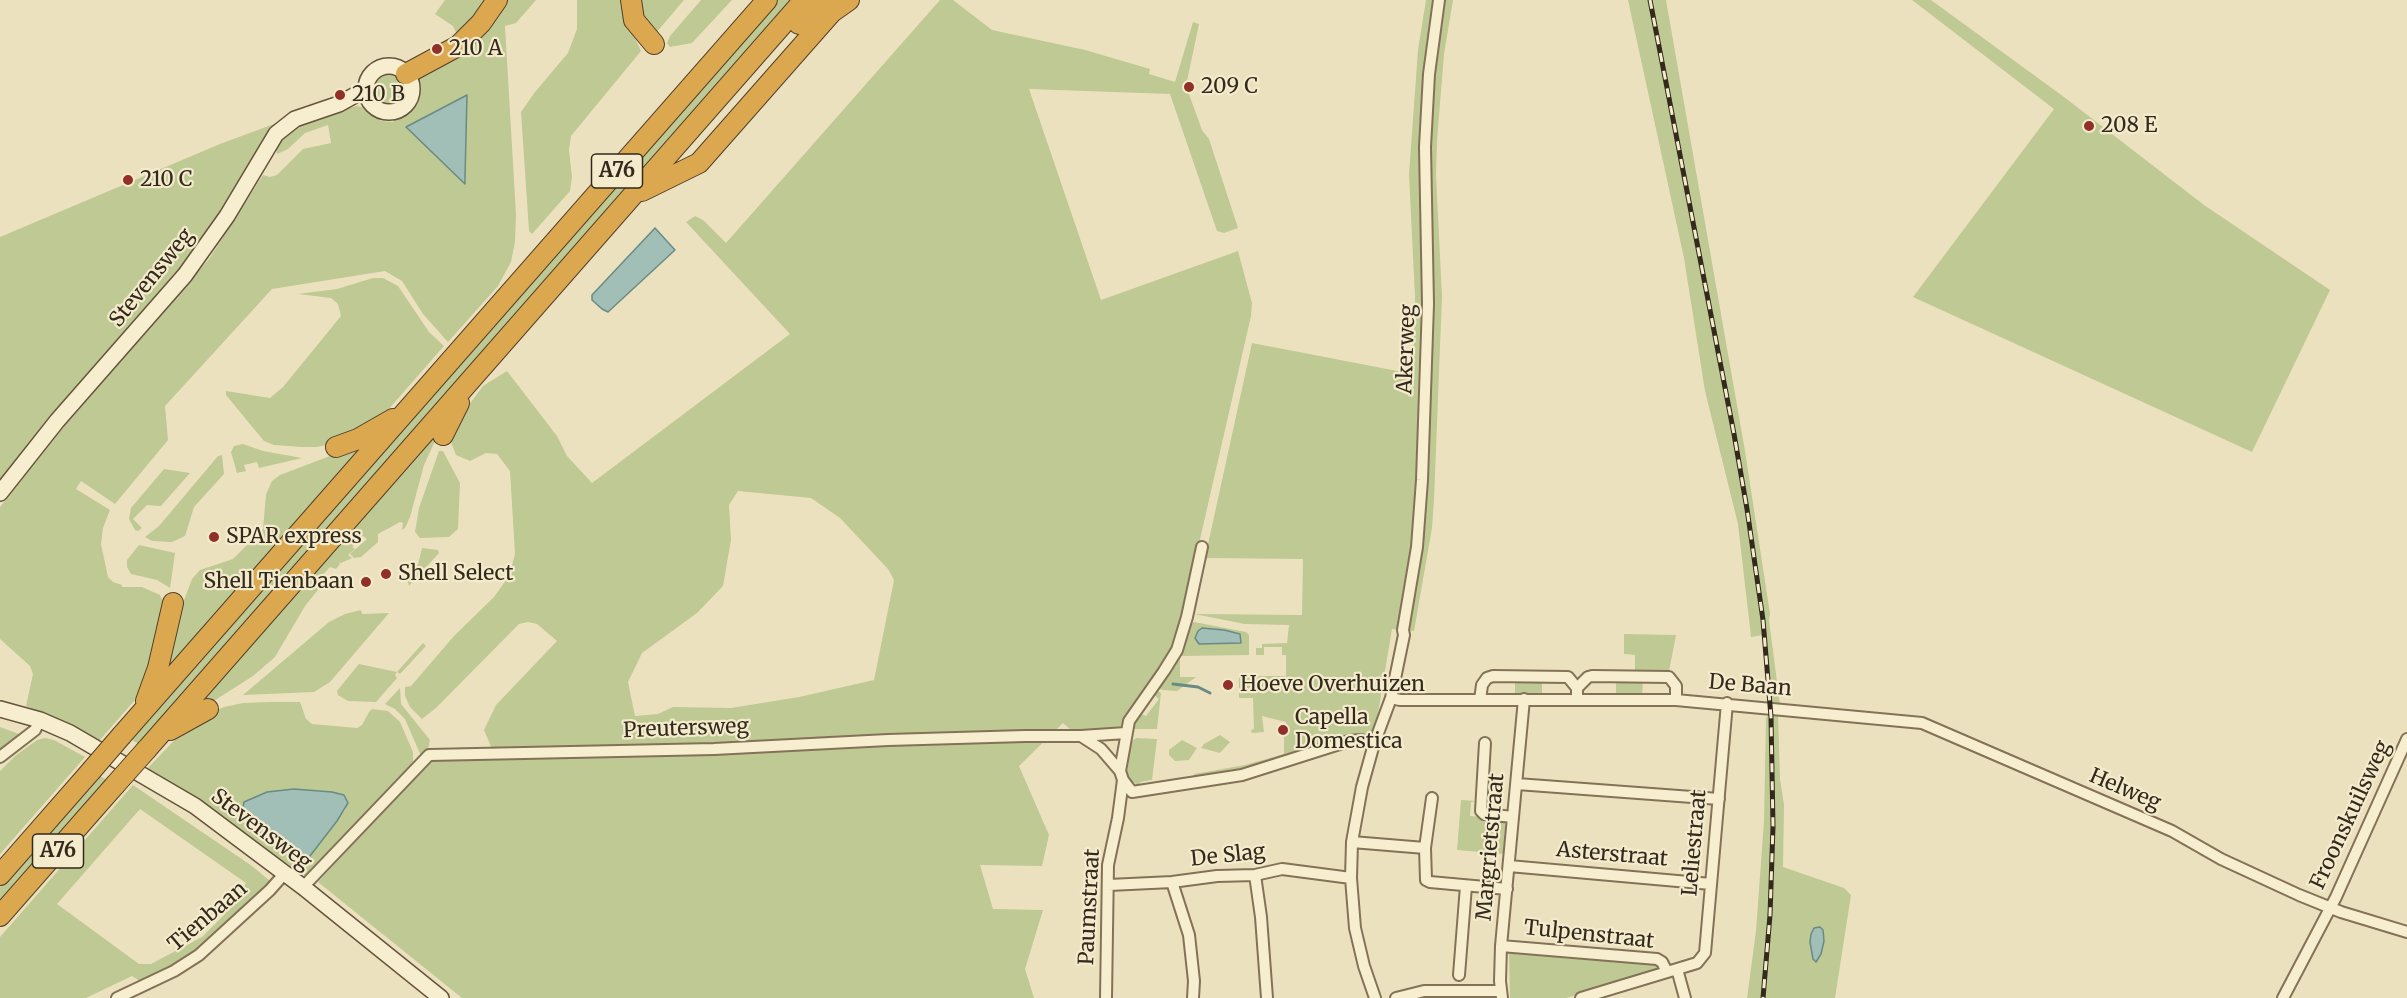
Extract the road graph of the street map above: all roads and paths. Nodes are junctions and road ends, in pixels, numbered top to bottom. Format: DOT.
graph roads {
  1 [pos="497,0"];
  2 [pos="631,0"];
  3 [pos="767,0"];
  4 [pos="804,0"];
  5 [pos="822,0"];
  6 [pos="849,0"];
  7 [pos="1439,0"];
  8 [pos="654,44"];
  9 [pos="406,74"];
  10 [pos="368,95"];
  11 [pos="671,178"];
  12 [pos="635,194"];
  13 [pos="524,255"];
  14 [pos="503,302"];
  15 [pos="471,379"];
  16 [pos="406,412"];
  17 [pos="443,435"];
  18 [pos="336,447"];
  19 [pos="0,493"];
  20 [pos="1202,547"];
  21 [pos="173,603"];
  22 [pos="1577,694"];
  23 [pos="1391,698"];
  24 [pos="1524,699"];
  25 [pos="1480,700"];
  26 [pos="1676,700"];
  27 [pos="1727,703"];
  28 [pos="208,709"];
  29 [pos="0,711"];
  30 [pos="1820,713"];
  31 [pos="140,714"];
  32 [pos="40,720"];
  33 [pos="1126,733"];
  34 [pos="1081,736"];
  35 [pos="2407,739"];
  36 [pos="152,743"];
  37 [pos="1485,743"];
  38 [pos="1374,744"];
  39 [pos="0,757"];
  40 [pos="1121,775"];
  41 [pos="1517,784"];
  42 [pos="1132,792"];
  43 [pos="1432,798"];
  44 [pos="1719,799"];
  45 [pos="1513,816"];
  46 [pos="1118,818"];
  47 [pos="1352,842"];
  48 [pos="1425,848"];
  49 [pos="1509,866"];
  50 [pos="285,873"];
  51 [pos="0,874"];
  52 [pos="1255,875"];
  53 [pos="1351,878"];
  54 [pos="1172,882"];
  55 [pos="1711,884"];
  56 [pos="1109,885"];
  57 [pos="1466,886"];
  58 [pos="303,887"];
  59 [pos="1507,890"];
  60 [pos="2330,908"];
  61 [pos="0,916"];
  62 [pos="2407,932"];
  63 [pos="1501,946"];
  64 [pos="1672,970"];
  65 [pos="1459,975"];
  66 [pos="1620,992"];
  67 [pos="1502,995"];
  68 [pos="117,998"];
  69 [pos="441,998"];
  70 [pos="1106,998"];
  71 [pos="1193,998"];
  72 [pos="1267,998"];
  73 [pos="1375,998"];
  74 [pos="1396,998"];
  75 [pos="1581,998"];
  76 [pos="1685,998"];
  77 [pos="2283,998"];
  1 -- 9 [label="highway"];
  2 -- 8 [label="highway"];
  3 -- 14 [label="highway, A76"];
  4 -- 12 [label="highway, A76"];
  5 -- 11 [label="highway, A76"];
  6 -- 11 [label="highway, A76"];
  7 -- 23 [label="street, Akerweg"];
  9 -- 10 [label="street"];
  9 -- 10 [label="street"];
  10 -- 19 [label="street, Stevensweg"];
  11 -- 12 [label="highway, A76"];
  12 -- 15 [label="highway, A76"];
  13 -- 14 [label="highway, A76"];
  14 -- 16 [label="highway, A76"];
  15 -- 17 [label="highway, A76"];
  15 -- 36 [label="highway, A76"];
  16 -- 18 [label="highway, A76"];
  16 -- 31 [label="highway, A76"];
  20 -- 33 [label="street, Paumstraat"];
  21 -- 31 [label="highway, A76"];
  22 -- 24 [label="street, De Baan"];
  22 -- 25 [label="street, De Baan"];
  22 -- 26 [label="street, De Baan"];
  22 -- 26 [label="street, De Baan"];
  23 -- 25 [label="street, De Baan"];
  23 -- 38 [label="street, Akerweg"];
  24 -- 25 [label="street, De Baan"];
  24 -- 41 [label="street, Margrietstraat"];
  26 -- 27 [label="street, De Baan"];
  27 -- 30 [label="street, De Baan"];
  27 -- 44 [label="street, Leliestraat"];
  28 -- 36 [label="highway, A76"];
  29 -- 32 [label="street, Stevensweg"];
  30 -- 60 [label="street, Helweg"];
  31 -- 51 [label="highway, A76, bridge"];
  32 -- 39 [label="street"];
  32 -- 50 [label="street, Stevensweg"];
  33 -- 34 [label="street, Preutersweg"];
  33 -- 40 [label="street, Paumstraat"];
  34 -- 40 [label="street"];
  34 -- 58 [label="street, Preutersweg"];
  35 -- 60 [label="street, Froonskuilsweg"];
  36 -- 61 [label="highway, A76, bridge"];
  37 -- 45 [label="street"];
  38 -- 42 [label="street"];
  38 -- 47 [label="street, Akerweg"];
  40 -- 42 [label="street"];
  40 -- 46 [label="street, Paumstraat"];
  41 -- 44 [label="street"];
  41 -- 45 [label="street, Margrietstraat"];
  42 -- 46 [label="street, Paumstraat"];
  43 -- 48 [label="street"];
  44 -- 55 [label="street, Leliestraat"];
  45 -- 49 [label="street, Margrietstraat"];
  46 -- 56 [label="street, Paumstraat"];
  47 -- 48 [label="street"];
  47 -- 53 [label="street, Akerweg"];
  48 -- 57 [label="street"];
  49 -- 55 [label="street, Asterstraat"];
  49 -- 59 [label="street, Margrietstraat"];
  50 -- 58 [label="street, Stevensweg"];
  50 -- 68 [label="street, Tienbaan"];
  52 -- 53 [label="street, De Slag"];
  52 -- 54 [label="street, De Slag"];
  52 -- 72 [label="street"];
  53 -- 73 [label="street, Akerweg"];
  54 -- 56 [label="street, De Slag"];
  54 -- 71 [label="street"];
  55 -- 64 [label="street, Leliestraat"];
  56 -- 70 [label="street, Paumstraat"];
  57 -- 59 [label="street"];
  57 -- 65 [label="street"];
  58 -- 69 [label="street, Stevensweg"];
  59 -- 63 [label="street, Margrietstraat"];
  60 -- 62 [label="street, Helweg"];
  60 -- 77 [label="street, Froonskuilsweg"];
  63 -- 64 [label="street, Tulpenstraat"];
  63 -- 67 [label="street, Margrietstraat"];
  64 -- 66 [label="street, Tulpenstraat"];
  64 -- 76 [label="street"];
  66 -- 75 [label="street, Tulpenstraat"];
  67 -- 74 [label="street"];
}
